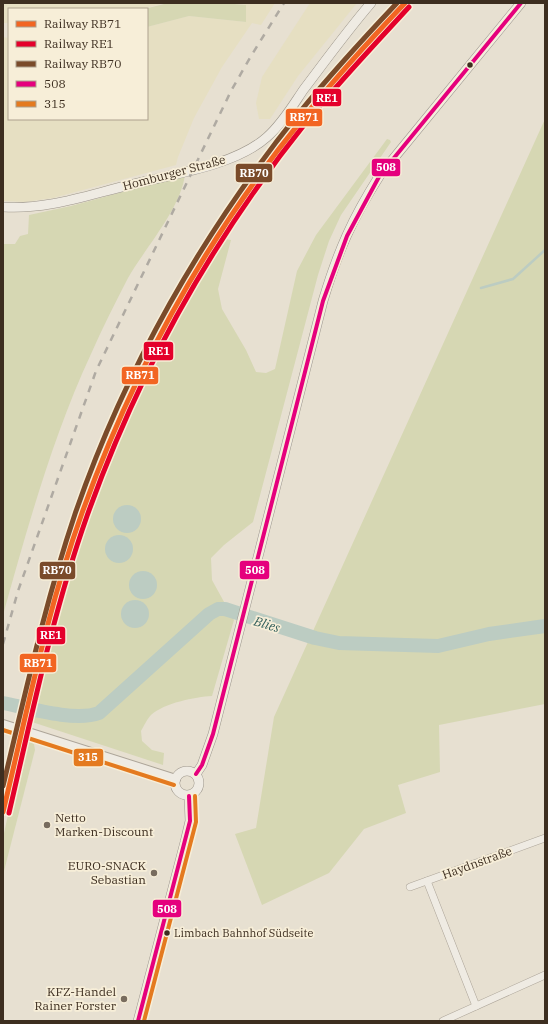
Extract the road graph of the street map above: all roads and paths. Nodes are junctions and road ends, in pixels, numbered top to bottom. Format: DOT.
graph roads {
  1 [pos="371,3"];
  2 [pos="521,3"];
  3 [pos="3,207"];
  4 [pos="3,724"];
  5 [pos="196,774"];
  6 [pos="176,779"];
  7 [pos="189,796"];
  8 [pos="545,838"];
  9 [pos="427,882"];
  10 [pos="410,887"];
  11 [pos="545,975"];
  12 [pos="476,1006"];
  13 [pos="138,1021"];
  14 [pos="443,1021"];
  1 -- 3 [label="main road, Homburger Straße"];
  2 -- 5 [label="main road"];
  4 -- 6 [label="street"];
  5 -- 6 [label="main road"];
  5 -- 7 [label="main road"];
  6 -- 7 [label="main road"];
  7 -- 13 [label="main road"];
  8 -- 9 [label="street, Haydnstraße"];
  9 -- 10 [label="street, Haydnstraße"];
  9 -- 12 [label="street"];
  11 -- 12 [label="street"];
  12 -- 14 [label="street"];
}
